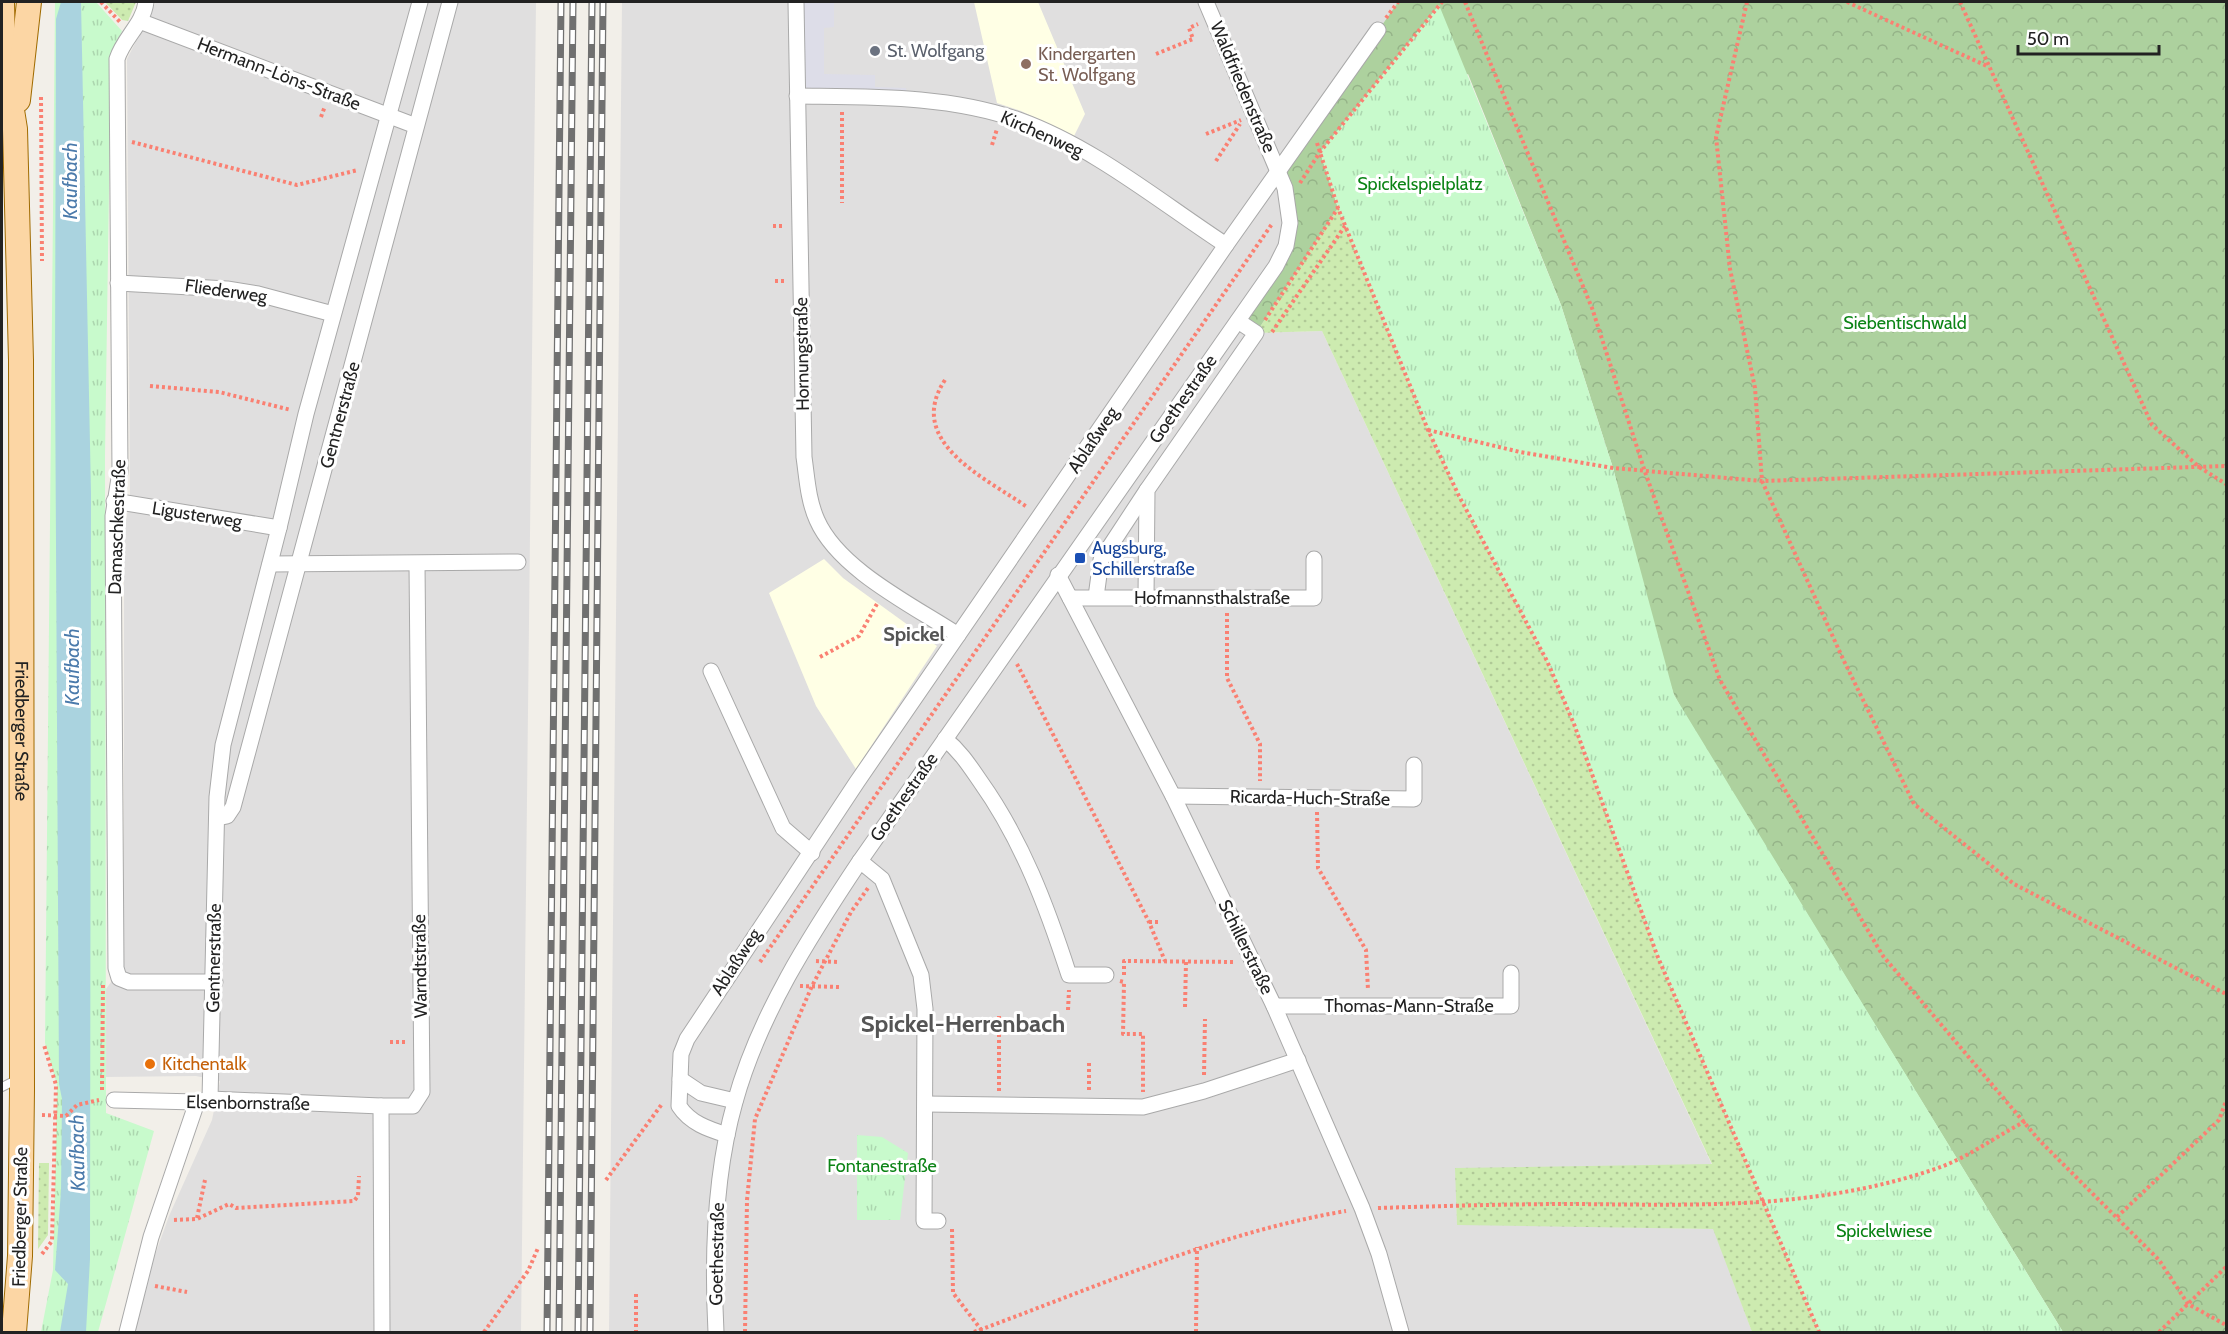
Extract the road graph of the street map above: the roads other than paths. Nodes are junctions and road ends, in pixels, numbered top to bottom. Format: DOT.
graph roads {
  1 [pos="2,2"];
  2 [pos="29,2"];
  3 [pos="146,2"];
  4 [pos="420,2"];
  5 [pos="450,2"];
  6 [pos="796,2"];
  7 [pos="1206,2"];
  8 [pos="142,21"];
  9 [pos="1378,30"];
  10 [pos="797,96"];
  11 [pos="389,116"];
  12 [pos="416,126"];
  13 [pos="15,129"];
  14 [pos="1280,172"];
  15 [pos="1226,245"];
  16 [pos="117,283"];
  17 [pos="333,314"];
  18 [pos="1239,321"];
  19 [pos="1147,490"];
  20 [pos="114,501"];
  21 [pos="279,528"];
  22 [pos="1314,559"];
  23 [pos="518,562"];
  24 [pos="270,564"];
  25 [pos="300,565"];
  26 [pos="417,565"];
  27 [pos="1058,575"];
  28 [pos="1096,597"];
  29 [pos="1070,598"];
  30 [pos="1146,598"];
  31 [pos="958,635"];
  32 [pos="711,671"];
  33 [pos="945,739"];
  34 [pos="1414,765"];
  35 [pos="1173,796"];
  36 [pos="217,818"];
  37 [pos="812,853"];
  38 [pos="860,861"];
  39 [pos="1511,973"];
  40 [pos="1106,975"];
  41 [pos="215,982"];
  42 [pos="1274,1006"];
  43 [pos="1298,1060"];
  44 [pos="680,1079"];
  45 [pos="12,1082"];
  46 [pos="114,1100"];
  47 [pos="203,1101"];
  48 [pos="735,1101"];
  49 [pos="926,1104"];
  50 [pos="381,1106"];
  51 [pos="727,1136"];
  52 [pos="938,1221"];
  53 [pos="14,1332"];
  54 [pos="127,1332"];
  55 [pos="382,1332"];
  56 [pos="717,1332"];
  57 [pos="1401,1332"];
  1 -- 13 [label="main road, Friedberger Straße"];
  2 -- 13 [label="main road, Friedberger Straße"];
  3 -- 8 [label="street"];
  4 -- 11 [label="street, Gentnerstraße"];
  5 -- 12 [label="street, Gentnerstraße"];
  6 -- 10 [label="street, Hornungstraße"];
  7 -- 14 [label="street, Waldfriedenstraße"];
  8 -- 11 [label="street, Hermann-Löns-Straße"];
  8 -- 16 [label="street, Damaschkestraße"];
  9 -- 14 [label="street, Ablaßweg"];
  10 -- 15 [label="street, Kirchenweg"];
  10 -- 31 [label="street, Hornungstraße"];
  11 -- 12 [label="street, Hermann-Löns-Straße"];
  11 -- 17 [label="street, Gentnerstraße"];
  12 -- 25 [label="street, Gentnerstraße"];
  13 -- 45 [label="main road, Friedberger Straße"];
  14 -- 15 [label="street, Ablaßweg"];
  14 -- 18 [label="street, Goethestraße"];
  15 -- 31 [label="street, Ablaßweg"];
  16 -- 17 [label="street, Fliederweg"];
  16 -- 20 [label="street, Damaschkestraße"];
  17 -- 21 [label="street, Gentnerstraße"];
  18 -- 19 [label="street, Goethestraße"];
  18 -- 27 [label="street, Goethestraße"];
  19 -- 28 [label="street, Goethestraße"];
  19 -- 30 [label="street"];
  20 -- 21 [label="street, Ligusterweg"];
  20 -- 41 [label="street, Damaschkestraße"];
  21 -- 24 [label="street, Gentnerstraße"];
  22 -- 30 [label="street, Hofmannsthalstraße"];
  23 -- 26 [label="street"];
  24 -- 25 [label="street"];
  24 -- 36 [label="street, Gentnerstraße"];
  25 -- 26 [label="street"];
  25 -- 36 [label="street, Gentnerstraße"];
  26 -- 50 [label="street, Warndtstraße"];
  27 -- 29 [label="street, Schillerstraße"];
  27 -- 33 [label="street, Goethestraße"];
  28 -- 29 [label="street, Hofmannsthalstraße"];
  28 -- 30 [label="street, Hofmannsthalstraße"];
  29 -- 35 [label="street, Schillerstraße"];
  31 -- 37 [label="street, Ablaßweg"];
  32 -- 37 [label="street"];
  33 -- 38 [label="street, Goethestraße"];
  33 -- 40 [label="street"];
  34 -- 35 [label="street, Ricarda-Huch-Straße"];
  35 -- 42 [label="street, Schillerstraße"];
  36 -- 41 [label="street, Gentnerstraße"];
  37 -- 44 [label="street, Ablaßweg"];
  38 -- 48 [label="street, Goethestraße"];
  38 -- 49 [label="street"];
  39 -- 42 [label="street, Thomas-Mann-Straße"];
  41 -- 47 [label="street, Gentnerstraße"];
  42 -- 43 [label="street, Schillerstraße"];
  43 -- 49 [label="street"];
  43 -- 57 [label="street, Schillerstraße"];
  44 -- 48 [label="street"];
  44 -- 51 [label="street, Ablaßweg"];
  45 -- 53 [label="main road, Friedberger Straße"];
  46 -- 47 [label="street, Elsenbornstraße"];
  47 -- 50 [label="street, Elsenbornstraße"];
  47 -- 54 [label="street, Gentnerstraße"];
  48 -- 51 [label="street, Goethestraße"];
  49 -- 52 [label="street"];
  50 -- 55 [label="street"];
  51 -- 56 [label="street, Goethestraße"];
}
